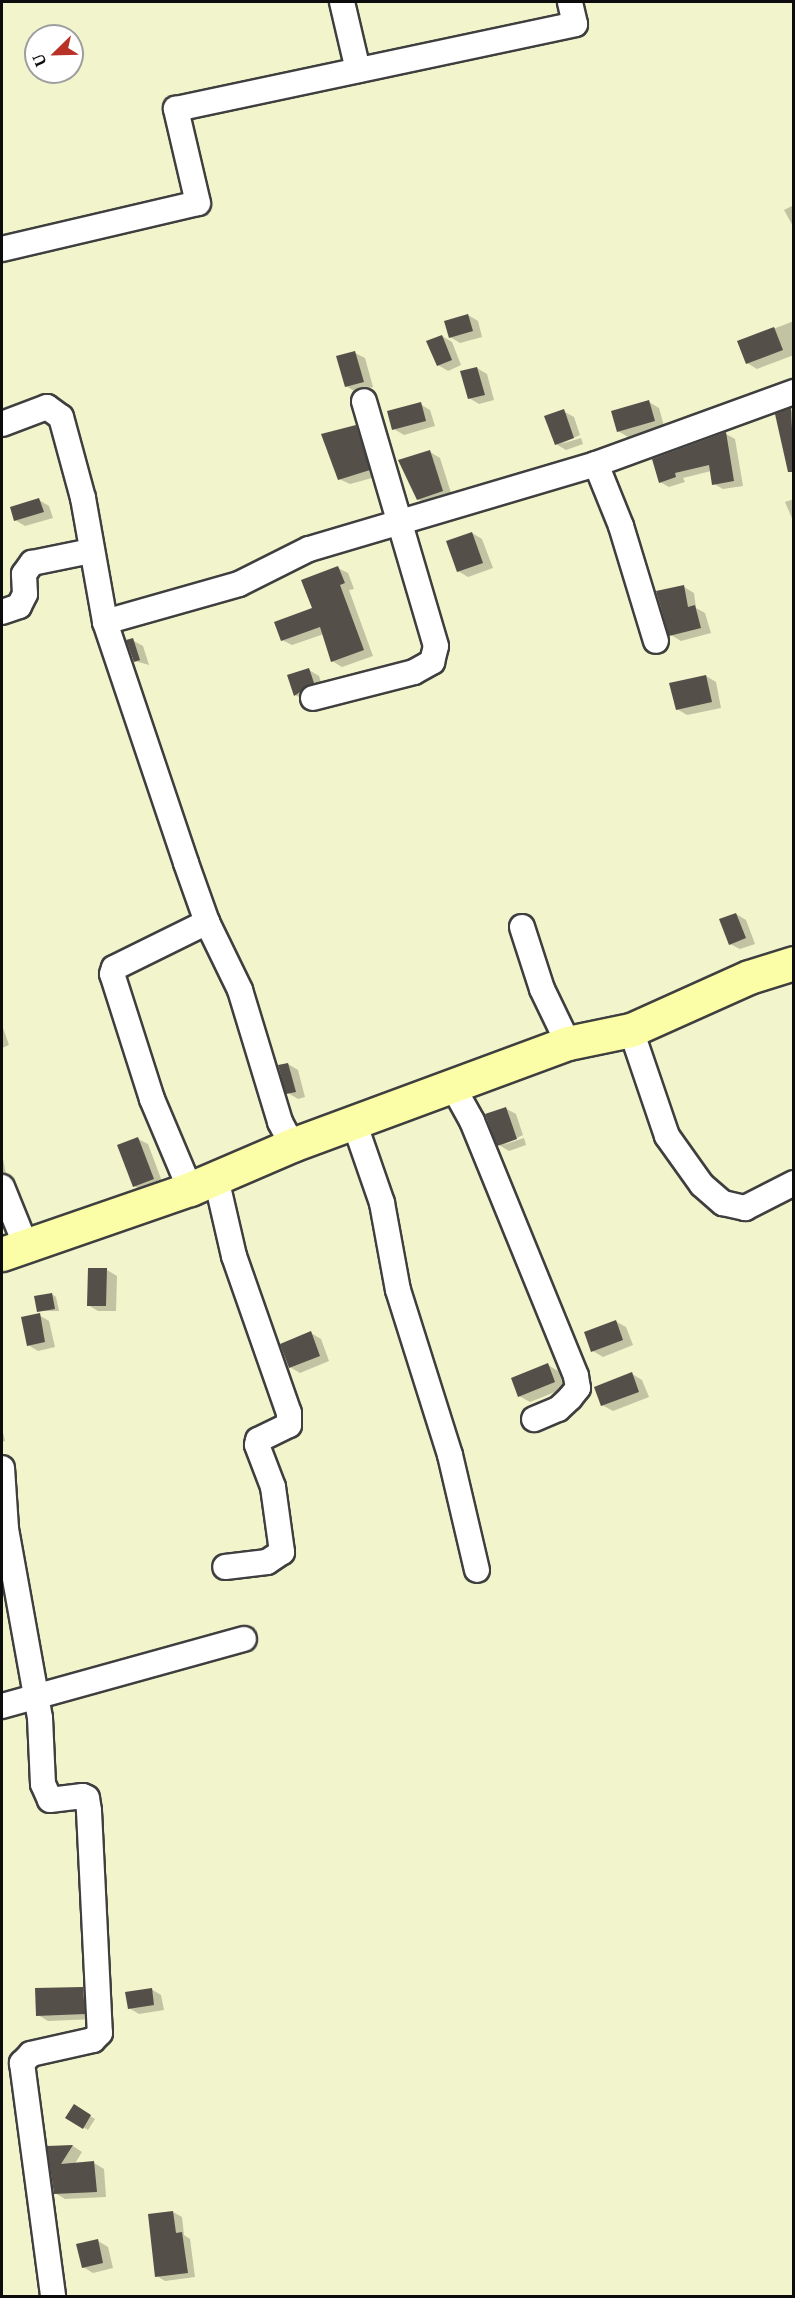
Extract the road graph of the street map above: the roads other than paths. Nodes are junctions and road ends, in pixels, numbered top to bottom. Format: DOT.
graph roads {
  1 [pos="342,2"];
  2 [pos="570,2"];
  3 [pos="358,70"];
  4 [pos="2,249"];
  5 [pos="794,392"];
  6 [pos="364,400"];
  7 [pos="2,424"];
  8 [pos="596,464"];
  9 [pos="400,523"];
  10 [pos="91,551"];
  11 [pos="2,612"];
  12 [pos="105,622"];
  13 [pos="656,641"];
  14 [pos="313,698"];
  15 [pos="207,922"];
  16 [pos="522,927"];
  17 [pos="794,963"];
  18 [pos="631,1030"];
  19 [pos="568,1042"];
  20 [pos="452,1085"];
  21 [pos="354,1122"];
  22 [pos="292,1145"];
  23 [pos="794,1183"];
  24 [pos="203,1184"];
  25 [pos="2,1187"];
  26 [pos="14,1250"];
  27 [pos="534,1419"];
  28 [pos="2,1468"];
  29 [pos="225,1567"];
  30 [pos="477,1570"];
  31 [pos="244,1639"];
  32 [pos="36,1697"];
  33 [pos="2,1706"];
  34 [pos="53,2296"];
  1 -- 3 [label="street"];
  2 -- 3 [label="street"];
  3 -- 4 [label="street"];
  5 -- 8 [label="street"];
  6 -- 9 [label="street"];
  7 -- 10 [label="street"];
  8 -- 9 [label="street"];
  8 -- 13 [label="street"];
  9 -- 12 [label="street"];
  9 -- 14 [label="street"];
  10 -- 11 [label="street"];
  10 -- 12 [label="street"];
  12 -- 15 [label="street"];
  15 -- 22 [label="street"];
  15 -- 24 [label="street"];
  16 -- 19 [label="street"];
  17 -- 18 [label="street"];
  18 -- 19 [label="street"];
  18 -- 23 [label="street"];
  19 -- 20 [label="street"];
  20 -- 21 [label="street"];
  20 -- 27 [label="street"];
  21 -- 22 [label="street"];
  21 -- 30 [label="street"];
  22 -- 24 [label="street"];
  24 -- 26 [label="street"];
  24 -- 29 [label="street"];
  25 -- 26 [label="street"];
  28 -- 32 [label="street"];
  31 -- 32 [label="street"];
  32 -- 33 [label="street"];
  32 -- 34 [label="street"];
}
